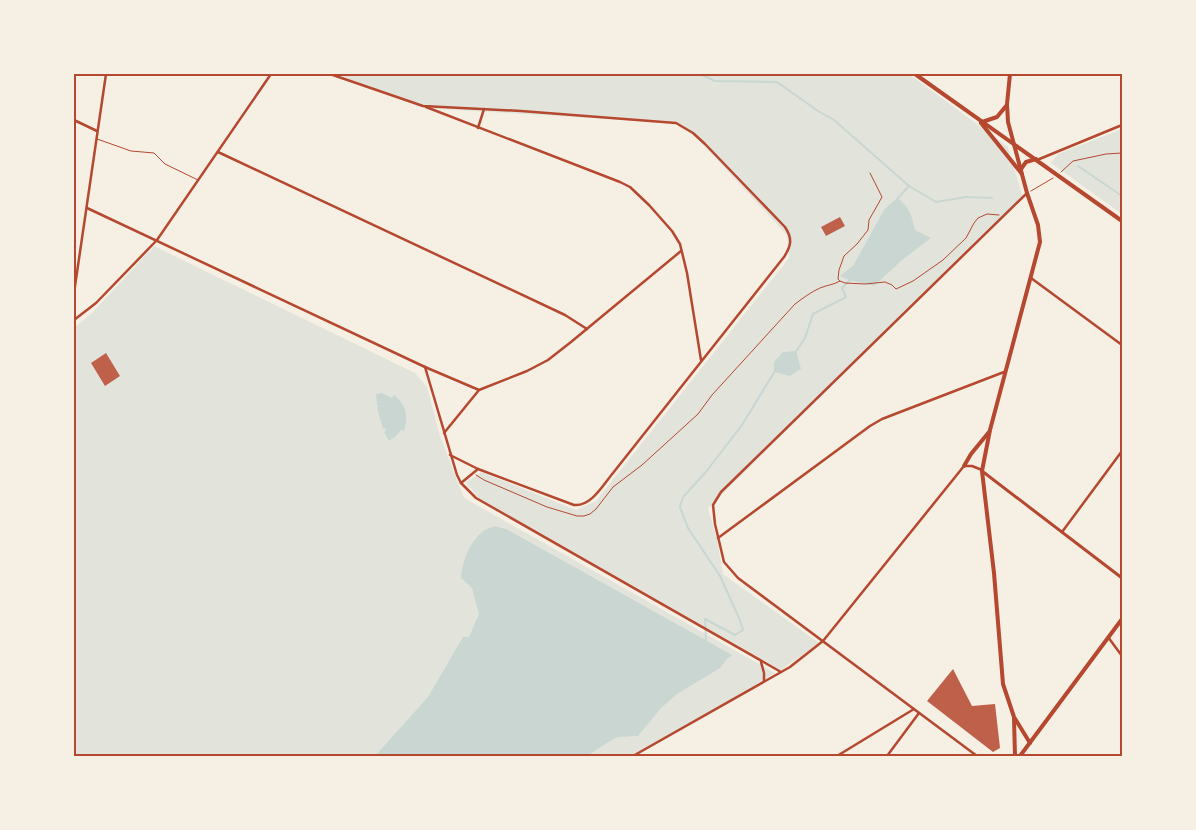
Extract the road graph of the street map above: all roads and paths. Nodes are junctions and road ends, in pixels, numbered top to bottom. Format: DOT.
graph roads {
  1 [pos="106,74"];
  2 [pos="271,74"];
  3 [pos="330,74"];
  4 [pos="915,74"];
  5 [pos="1010,74"];
  6 [pos="1007,104"];
  7 [pos="423,106"];
  8 [pos="484,109"];
  9 [pos="74,120"];
  10 [pos="980,121"];
  11 [pos="1122,124"];
  12 [pos="478,128"];
  13 [pos="98,131"];
  14 [pos="96,139"];
  15 [pos="1014,144"];
  16 [pos="218,152"];
  17 [pos="1122,153"];
  18 [pos="1036,160"];
  19 [pos="1021,169"];
  20 [pos="870,173"];
  21 [pos="1058,175"];
  22 [pos="1023,176"];
  23 [pos="199,180"];
  24 [pos="1027,193"];
  25 [pos="87,208"];
  26 [pos="1004,216"];
  27 [pos="1122,221"];
  28 [pos="157,240"];
  29 [pos="682,250"];
  30 [pos="1031,278"];
  31 [pos="840,281"];
  32 [pos="74,293"];
  33 [pos="74,320"];
  34 [pos="587,329"];
  35 [pos="1122,345"];
  36 [pos="702,360"];
  37 [pos="425,367"];
  38 [pos="1006,371"];
  39 [pos="479,390"];
  40 [pos="990,430"];
  41 [pos="444,433"];
  42 [pos="1122,451"];
  43 [pos="450,455"];
  44 [pos="964,466"];
  45 [pos="478,469"];
  46 [pos="982,471"];
  47 [pos="473,473"];
  48 [pos="461,483"];
  49 [pos="1062,532"];
  50 [pos="718,538"];
  51 [pos="1122,578"];
  52 [pos="1122,619"];
  53 [pos="1108,637"];
  54 [pos="823,641"];
  55 [pos="1122,656"];
  56 [pos="761,662"];
  57 [pos="781,672"];
  58 [pos="764,681"];
  59 [pos="914,709"];
  60 [pos="919,713"];
  61 [pos="1014,718"];
  62 [pos="1030,743"];
  63 [pos="633,756"];
  64 [pos="837,756"];
  65 [pos="887,756"];
  66 [pos="977,756"];
  67 [pos="1015,756"];
  68 [pos="1020,756"];
  1 -- 13 [label="street"];
  2 -- 16 [label="street"];
  3 -- 7 [label="street"];
  4 -- 10 [label="main road"];
  5 -- 6 [label="main road"];
  6 -- 10 [label="main road"];
  6 -- 15 [label="main road"];
  7 -- 8 [label="street"];
  7 -- 12 [label="street"];
  8 -- 12 [label="street"];
  8 -- 36 [label="street"];
  9 -- 13 [label="street"];
  10 -- 15 [label="main road"];
  10 -- 22 [label="main road"];
  11 -- 18 [label="street"];
  12 -- 29 [label="street"];
  13 -- 14 [label="street"];
  14 -- 23 [label="lane"];
  14 -- 25 [label="street"];
  15 -- 18 [label="main road"];
  15 -- 19 [label="main road"];
  16 -- 23 [label="street"];
  16 -- 34 [label="street"];
  17 -- 21 [label="path"];
  18 -- 19 [label="main road"];
  18 -- 21 [label="main road"];
  19 -- 22 [label="main road"];
  20 -- 31 [label="path"];
  21 -- 24 [label="path"];
  21 -- 27 [label="main road"];
  22 -- 24 [label="main road"];
  23 -- 28 [label="street"];
  24 -- 26 [label="street"];
  24 -- 30 [label="main road"];
  25 -- 28 [label="street"];
  25 -- 32 [label="street"];
  26 -- 31 [label="path"];
  26 -- 50 [label="street"];
  28 -- 33 [label="street"];
  28 -- 37 [label="street"];
  29 -- 34 [label="street"];
  29 -- 36 [label="street"];
  30 -- 35 [label="street"];
  30 -- 38 [label="main road"];
  31 -- 47 [label="path"];
  34 -- 39 [label="street"];
  36 -- 45 [label="street"];
  37 -- 39 [label="street"];
  37 -- 41 [label="street"];
  38 -- 40 [label="main road"];
  38 -- 50 [label="street"];
  39 -- 41 [label="street"];
  40 -- 44 [label="main road"];
  40 -- 46 [label="main road"];
  41 -- 43 [label="street"];
  42 -- 49 [label="street"];
  43 -- 45 [label="street"];
  43 -- 48 [label="street"];
  44 -- 46 [label="street"];
  44 -- 54 [label="street"];
  45 -- 47 [label="street"];
  46 -- 49 [label="street"];
  46 -- 61 [label="main road"];
  47 -- 48 [label="street"];
  48 -- 56 [label="street"];
  49 -- 51 [label="street"];
  50 -- 54 [label="street"];
  52 -- 53 [label="main road"];
  53 -- 55 [label="street"];
  53 -- 62 [label="main road"];
  54 -- 57 [label="street"];
  54 -- 59 [label="street"];
  56 -- 57 [label="street"];
  56 -- 58 [label="street"];
  57 -- 58 [label="street"];
  58 -- 63 [label="street"];
  59 -- 60 [label="street"];
  59 -- 64 [label="street"];
  60 -- 65 [label="street"];
  60 -- 66 [label="street"];
  61 -- 62 [label="main road"];
  61 -- 67 [label="main road"];
  62 -- 68 [label="main road"];
}
